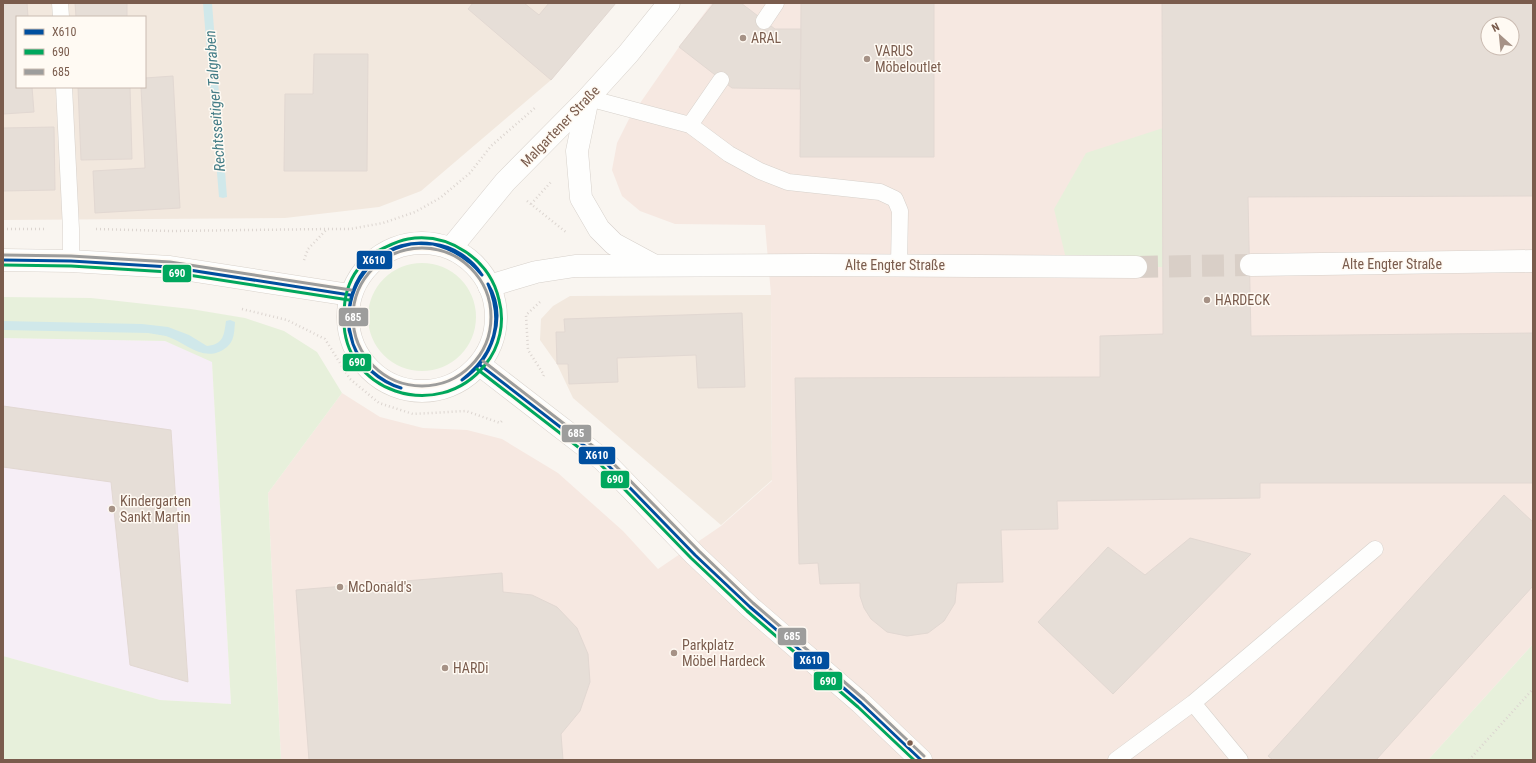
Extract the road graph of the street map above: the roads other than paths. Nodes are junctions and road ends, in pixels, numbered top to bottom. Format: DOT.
graph roads {
  1 [pos="60,3"];
  2 [pos="669,3"];
  3 [pos="776,3"];
  4 [pos="61,16"];
  5 [pos="764,20"];
  6 [pos="721,80"];
  7 [pos="64,88"];
  8 [pos="588,98"];
  9 [pos="690,125"];
  10 [pos="451,248"];
  11 [pos="3,260"];
  12 [pos="71,261"];
  13 [pos="1533,261"];
  14 [pos="654,265"];
  15 [pos="899,265"];
  16 [pos="1251,265"];
  17 [pos="1136,267"];
  18 [pos="490,286"];
  19 [pos="350,295"];
  20 [pos="480,364"];
  21 [pos="1375,549"];
  22 [pos="1194,703"];
  23 [pos="921,760"];
  24 [pos="1116,760"];
  25 [pos="1240,760"];
  1 -- 4 [label="lane"];
  2 -- 8 [label="street, Malgartener Straße"];
  3 -- 5 [label="lane"];
  6 -- 9 [label="lane"];
  7 -- 12 [label="lane"];
  8 -- 9 [label="lane"];
  8 -- 10 [label="street, Malgartener Straße"];
  8 -- 14 [label="street, Alte Engter Straße"];
  9 -- 15 [label="lane"];
  10 -- 18 [label="street"];
  10 -- 19 [label="street"];
  11 -- 12 [label="street"];
  12 -- 19 [label="street"];
  13 -- 16 [label="street, Alte Engter Straße"];
  14 -- 15 [label="street, Alte Engter Straße"];
  14 -- 18 [label="street, Alte Engter Straße"];
  15 -- 17 [label="street, Alte Engter Straße"];
  18 -- 20 [label="street"];
  19 -- 20 [label="street"];
  20 -- 23 [label="street"];
  21 -- 22 [label="lane"];
  22 -- 24 [label="lane"];
  22 -- 25 [label="lane"];
}
